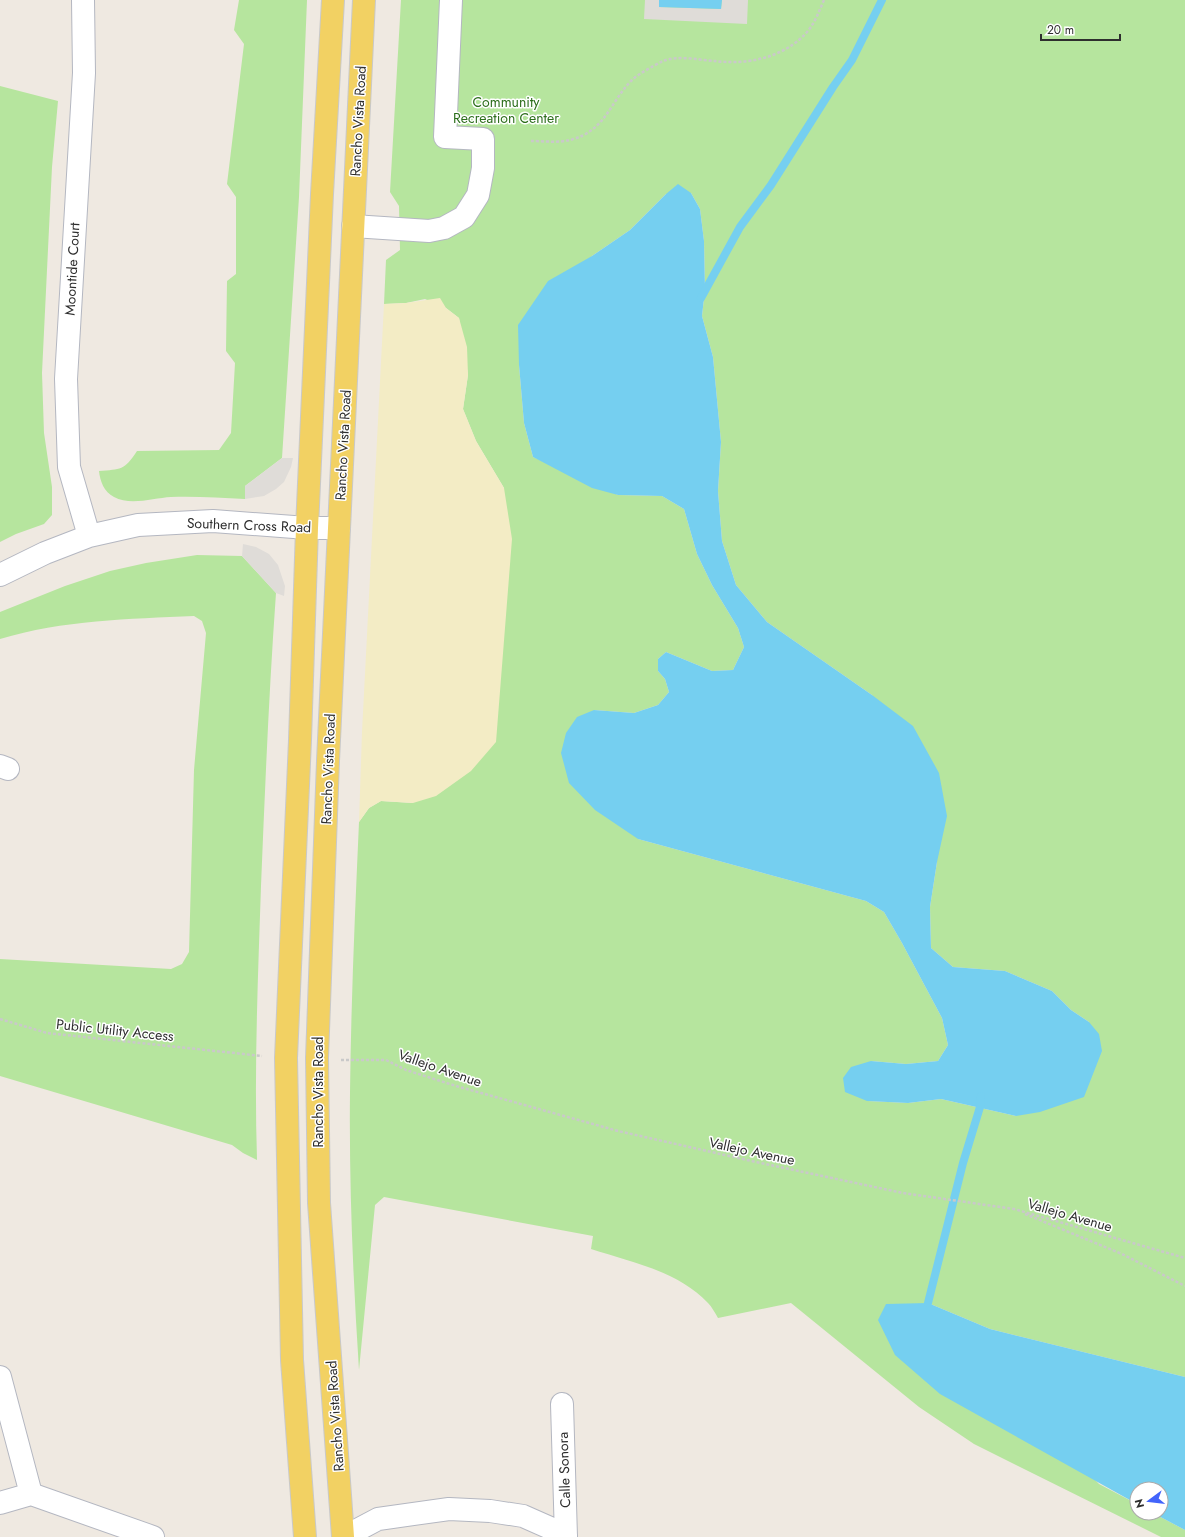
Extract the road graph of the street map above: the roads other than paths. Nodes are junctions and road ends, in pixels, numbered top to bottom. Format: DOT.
graph roads {
  1 [pos="83,0"];
  2 [pos="333,0"];
  3 [pos="364,0"];
  4 [pos="451,0"];
  5 [pos="353,226"];
  6 [pos="307,528"];
  7 [pos="340,528"];
  8 [pos="89,536"];
  9 [pos="0,574"];
  10 [pos="0,1377"];
  11 [pos="562,1404"];
  12 [pos="31,1494"];
  13 [pos="0,1503"];
  14 [pos="572,1536"];
  15 [pos="153,1537"];
  16 [pos="305,1537"];
  17 [pos="344,1537"];
  18 [pos="544,1537"];
  1 -- 8 [label="street, Moontide Court"];
  2 -- 6 [label="main road, Rancho Vista Road"];
  3 -- 5 [label="main road, Rancho Vista Road"];
  4 -- 5 [label="street"];
  5 -- 7 [label="main road, Rancho Vista Road"];
  6 -- 7 [label="street, Southern Cross Road"];
  6 -- 8 [label="street, Southern Cross Road"];
  6 -- 16 [label="main road, Rancho Vista Road"];
  7 -- 17 [label="main road, Rancho Vista Road"];
  8 -- 9 [label="street, Southern Cross Road"];
  10 -- 12 [label="street"];
  11 -- 14 [label="street, Calle Sonora"];
  12 -- 13 [label="street"];
  12 -- 15 [label="street"];
  14 -- 17 [label="street"];
  14 -- 18 [label="street"];
}
